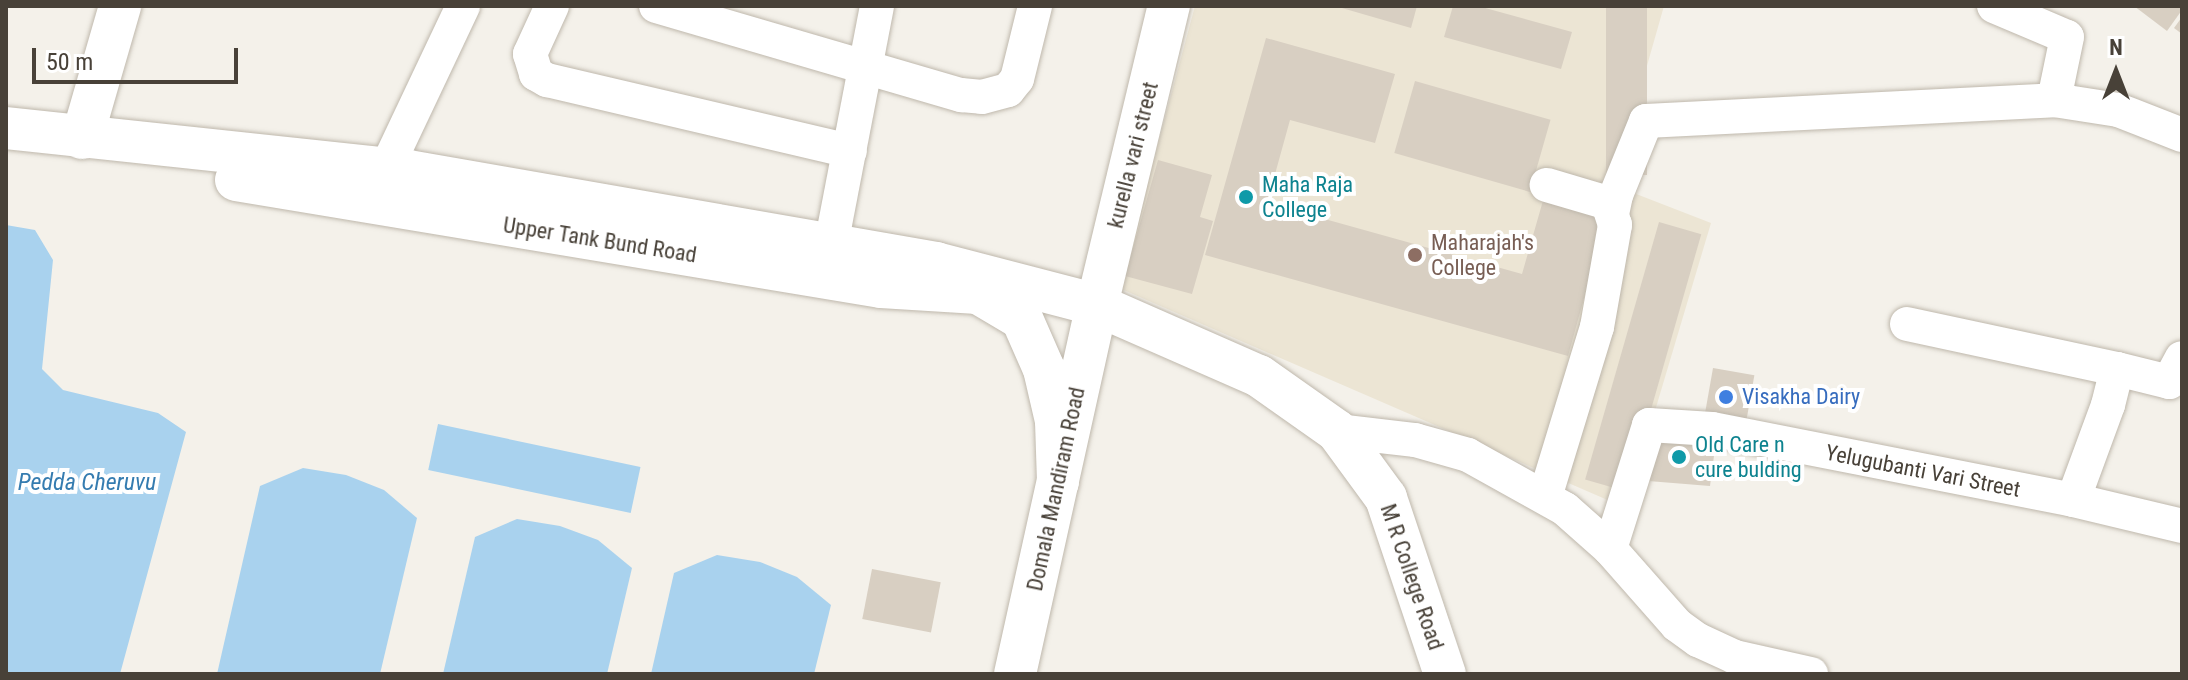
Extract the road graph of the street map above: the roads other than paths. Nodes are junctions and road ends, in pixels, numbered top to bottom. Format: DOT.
graph roads {
  1 [pos="120,6"];
  2 [pos="463,6"];
  3 [pos="552,6"];
  4 [pos="656,6"];
  5 [pos="877,6"];
  6 [pos="1035,6"];
  7 [pos="1169,6"];
  8 [pos="1994,6"];
  9 [pos="2069,21"];
  10 [pos="866,68"];
  11 [pos="2054,100"];
  12 [pos="6,128"];
  13 [pos="2182,135"];
  14 [pos="82,138"];
  15 [pos="6,146"];
  16 [pos="850,151"];
  17 [pos="386,169"];
  18 [pos="1547,185"];
  19 [pos="1612,214"];
  20 [pos="831,245"];
  21 [pos="1097,305"];
  22 [pos="1907,324"];
  23 [pos="2182,358"];
  24 [pos="2117,369"];
  25 [pos="1337,431"];
  26 [pos="1058,482"];
  27 [pos="1545,497"];
  28 [pos="2073,500"];
  29 [pos="2182,526"];
  30 [pos="1610,549"];
  31 [pos="1015,674"];
  32 [pos="1445,674"];
  33 [pos="1811,674"];
  1 -- 14 [label="street"];
  2 -- 17 [label="street"];
  3 -- 16 [label="street"];
  4 -- 10 [label="street"];
  5 -- 10 [label="street"];
  6 -- 10 [label="street"];
  7 -- 21 [label="street, kurella vari street"];
  8 -- 9 [label="street"];
  9 -- 11 [label="street"];
  10 -- 16 [label="street"];
  11 -- 13 [label="street"];
  11 -- 19 [label="street"];
  12 -- 14 [label="street, Upper Tank Bund Road"];
  14 -- 17 [label="street, Upper Tank Bund Road"];
  15 -- 26 [label="street, Upper Tank Bund Road"];
  16 -- 20 [label="street"];
  17 -- 20 [label="street, Upper Tank Bund Road"];
  18 -- 19 [label="street"];
  19 -- 27 [label="street"];
  20 -- 21 [label="street, Upper Tank Bund Road"];
  21 -- 25 [label="street, M R College Road"];
  21 -- 26 [label="street, Domala Mandiram Road"];
  22 -- 24 [label="street"];
  23 -- 24 [label="street"];
  24 -- 28 [label="street"];
  25 -- 27 [label="street"];
  25 -- 32 [label="street, M R College Road"];
  26 -- 31 [label="street, Domala Mandiram Road"];
  27 -- 30 [label="street"];
  28 -- 29 [label="street, Yelugubanti Vari Street"];
  28 -- 30 [label="street, Yelugubanti Vari Street"];
  30 -- 33 [label="street"];
}
